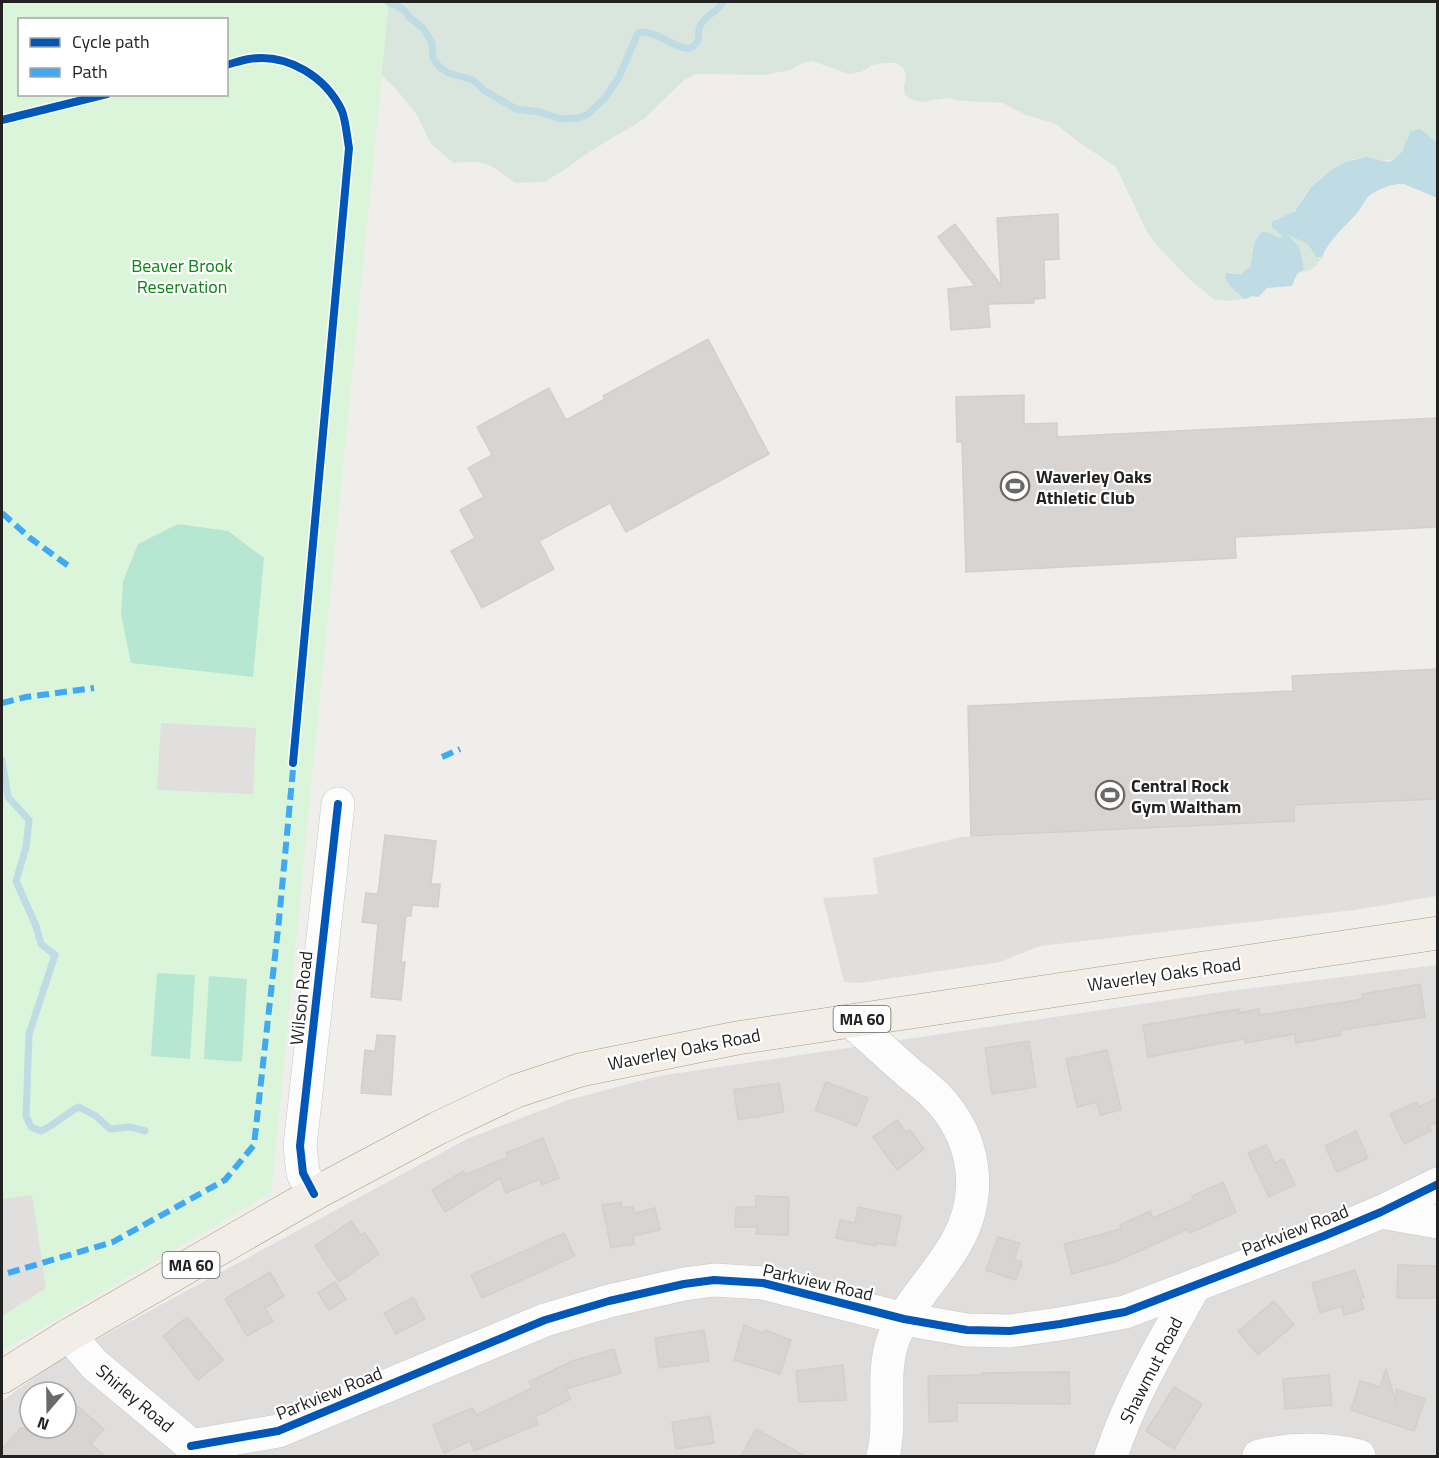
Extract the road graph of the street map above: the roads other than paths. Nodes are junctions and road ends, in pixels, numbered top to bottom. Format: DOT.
graph roads {
  1 [pos="338,804"];
  2 [pos="1437,933"];
  3 [pos="851,1021"];
  4 [pos="1437,1184"];
  5 [pos="314,1194"];
  6 [pos="1381,1212"];
  7 [pos="1437,1222"];
  8 [pos="1195,1285"];
  9 [pos="904,1318"];
  10 [pos="69,1335"];
  11 [pos="2,1377"];
  12 [pos="198,1451"];
  13 [pos="883,1456"];
  14 [pos="1111,1456"];
  15 [pos="1259,1456"];
  16 [pos="1359,1456"];
  1 -- 5 [label="street, Wilson Road"];
  2 -- 3 [label="main road, Waverley Oaks Road / MA 60"];
  3 -- 5 [label="main road, Waverley Oaks Road / MA 60"];
  3 -- 9 [label="street"];
  4 -- 6 [label="street, Parkview Road"];
  5 -- 10 [label="main road, Waverley Oaks Road / MA 60"];
  6 -- 7 [label="street"];
  6 -- 8 [label="street, Parkview Road"];
  8 -- 9 [label="street, Parkview Road"];
  8 -- 14 [label="street, Shawmut Road"];
  9 -- 12 [label="street, Parkview Road"];
  9 -- 13 [label="street"];
  10 -- 11 [label="main road, Waverley Oaks Road / MA 60"];
  10 -- 12 [label="street, Shirley Road"];
  15 -- 16 [label="street"];
}
